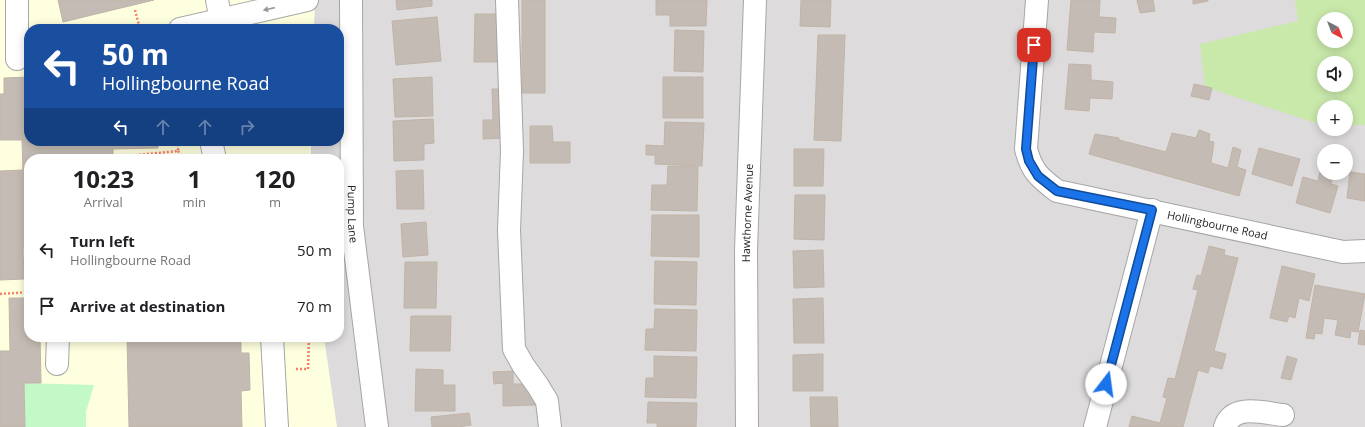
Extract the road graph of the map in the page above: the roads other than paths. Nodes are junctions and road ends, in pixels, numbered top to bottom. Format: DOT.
graph roads {
  1 [pos="17,0"];
  2 [pos="306,0"];
  3 [pos="351,0"];
  4 [pos="507,0"];
  5 [pos="755,0"];
  6 [pos="1037,0"];
  7 [pos="213,18"];
  8 [pos="195,24"];
  9 [pos="15,60"];
  10 [pos="1152,210"];
  11 [pos="346,226"];
  12 [pos="1365,251"];
  13 [pos="58,342"];
  14 [pos="272,342"];
  15 [pos="57,364"];
  16 [pos="1282,415"];
  17 [pos="277,427"];
  18 [pos="377,427"];
  19 [pos="550,427"];
  20 [pos="747,427"];
  21 [pos="1095,427"];
  22 [pos="1224,427"];
  1 -- 9 [label="street"];
  2 -- 7 [label="street, one-way"];
  3 -- 11 [label="street, Pump Lane"];
  4 -- 19 [label="street"];
  5 -- 20 [label="street, Hawthorne Avenue"];
  6 -- 10 [label="street, Hollingbourne Road"];
  7 -- 8 [label="street"];
  10 -- 12 [label="street, Hollingbourne Road"];
  10 -- 21 [label="street"];
  11 -- 18 [label="street, Pump Lane"];
  13 -- 15 [label="street"];
  14 -- 17 [label="street"];
  16 -- 22 [label="street"];
}
